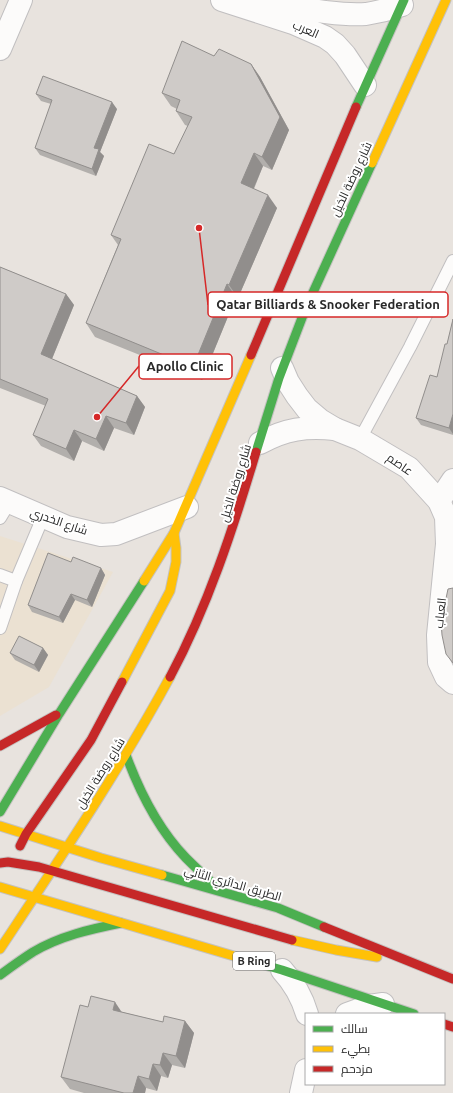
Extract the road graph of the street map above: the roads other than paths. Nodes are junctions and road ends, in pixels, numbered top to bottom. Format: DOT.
graph roads {
  1 [pos="21,0"];
  2 [pos="232,0"];
  3 [pos="446,0"];
  4 [pos="290,3"];
  5 [pos="403,3"];
  6 [pos="444,20"];
  7 [pos="0,49"];
  8 [pos="365,85"];
  9 [pos="453,261"];
  10 [pos="282,368"];
  11 [pos="335,429"];
  12 [pos="360,439"];
  13 [pos="260,443"];
  14 [pos="453,480"];
  15 [pos="439,501"];
  16 [pos="3,506"];
  17 [pos="187,507"];
  18 [pos="43,517"];
  19 [pos="174,533"];
  20 [pos="450,545"];
  21 [pos="0,575"];
  22 [pos="16,581"];
  23 [pos="0,628"];
  24 [pos="453,683"];
  25 [pos="59,714"];
  26 [pos="0,746"];
  27 [pos="126,755"];
  28 [pos="0,812"];
  29 [pos="1,831"];
  30 [pos="26,834"];
  31 [pos="66,847"];
  32 [pos="30,850"];
  33 [pos="43,850"];
  34 [pos="18,863"];
  35 [pos="6,869"];
  36 [pos="52,871"];
  37 [pos="22,875"];
  38 [pos="28,886"];
  39 [pos="222,892"];
  40 [pos="34,897"];
  41 [pos="123,922"];
  42 [pos="0,949"];
  43 [pos="404,959"];
  44 [pos="282,970"];
  45 [pos="0,975"];
  46 [pos="453,979"];
  47 [pos="384,1004"];
  48 [pos="307,1013"];
  49 [pos="351,1013"];
  50 [pos="411,1013"];
  51 [pos="305,1075"];
  52 [pos="301,1093"];
  1 -- 7 [label="street"];
  2 -- 4 [label="street, العرب"];
  2 -- 8 [label="street, العرب"];
  3 -- 6 [label="main road, شارع روضة الخيل"];
  4 -- 5 [label="street, العرب"];
  5 -- 8 [label="main road, شارع روضة الخيل"];
  6 -- 10 [label="main road, شارع روضة الخيل"];
  8 -- 17 [label="main road, شارع روضة الخيل"];
  9 -- 12 [label="lane"];
  10 -- 11 [label="street, عاصم"];
  10 -- 13 [label="main road, شارع روضة الخيل"];
  11 -- 12 [label="street, عاصم"];
  11 -- 13 [label="street, عاصم"];
  12 -- 15 [label="street, عاصم"];
  13 -- 27 [label="main road, شارع روضة الخيل"];
  14 -- 15 [label="street"];
  15 -- 20 [label="street, عاصم"];
  16 -- 18 [label="street, شارع الخدري"];
  17 -- 18 [label="street, شارع الخدري"];
  17 -- 19 [label="main road, شارع روضة الخيل"];
  18 -- 22 [label="lane"];
  19 -- 25 [label="main road, شارع روضة الخيل"];
  19 -- 30 [label="main road"];
  20 -- 24 [label="street, العباب"];
  21 -- 22 [label="lane"];
  22 -- 23 [label="lane"];
  25 -- 26 [label="main road"];
  25 -- 28 [label="main road, شارع روضة الخيل"];
  27 -- 31 [label="main road, شارع روضة الخيل"];
  27 -- 39 [label="main road"];
  29 -- 30 [label="main road, الطريق الدائري الثاني"];
  30 -- 31 [label="main road, الطريق الدائري الثاني"];
  30 -- 35 [label="main road"];
  31 -- 33 [label="main road"];
  31 -- 36 [label="main road, شارع روضة الخيل"];
  31 -- 39 [label="main road, الطريق الدائري الثاني"];
  32 -- 35 [label="main road"];
  34 -- 35 [label="main road"];
  34 -- 35 [label="main road"];
  34 -- 36 [label="main road"];
  34 -- 37 [label="main road"];
  35 -- 40 [label="main road, B Ring"];
  36 -- 40 [label="main road, شارع روضة الخيل"];
  36 -- 43 [label="main road"];
  38 -- 40 [label="main road"];
  39 -- 43 [label="main road, الطريق الدائري الثاني"];
  40 -- 41 [label="main road, B Ring"];
  40 -- 42 [label="main road, شارع روضة الخيل"];
  41 -- 44 [label="main road, B Ring"];
  41 -- 45 [label="main road"];
  43 -- 46 [label="main road, الطريق الدائري الثاني"];
  44 -- 47 [label="main road, B Ring"];
  44 -- 48 [label="street"];
  47 -- 49 [label="street"];
  47 -- 50 [label="main road, B Ring"];
  51 -- 52 [label="street"];
}
